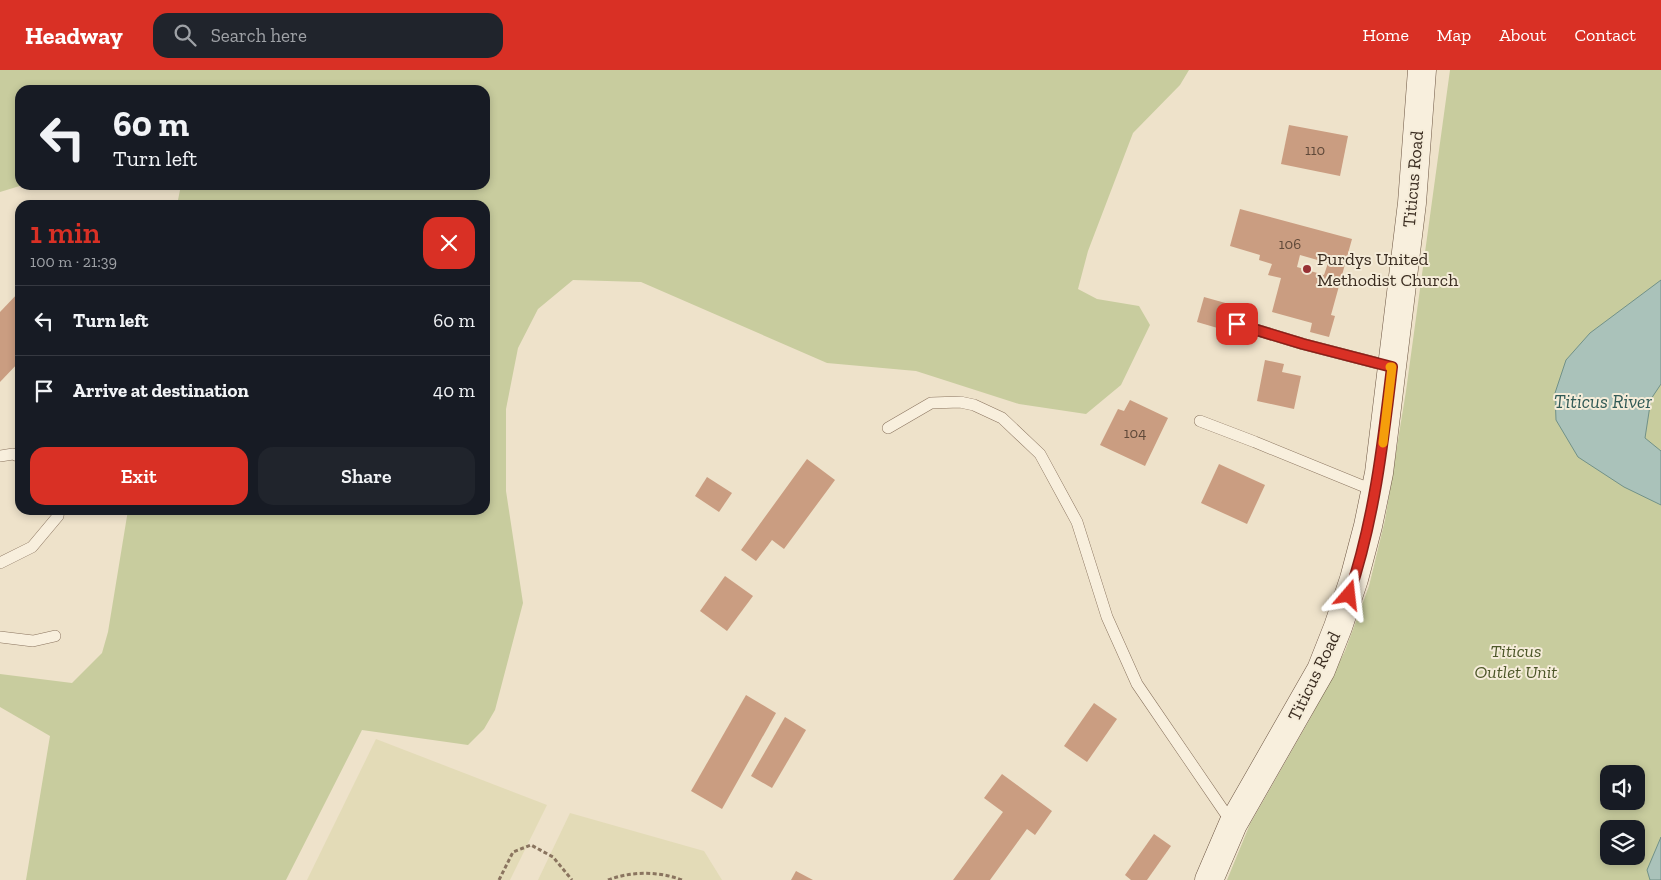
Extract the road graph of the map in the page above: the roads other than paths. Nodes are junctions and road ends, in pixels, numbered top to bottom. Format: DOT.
graph roads {
  1 [pos="1422,70"];
  2 [pos="1237,324"];
  3 [pos="1392,367"];
  4 [pos="1200,421"];
  5 [pos="888,428"];
  6 [pos="15,455"];
  7 [pos="0,456"];
  8 [pos="1375,491"];
  9 [pos="58,515"];
  10 [pos="0,563"];
  11 [pos="54,636"];
  12 [pos="0,637"];
  13 [pos="1233,824"];
  14 [pos="1209,880"];
  1 -- 3 [label="main road, Titicus Road"];
  2 -- 3 [label="lane"];
  3 -- 8 [label="main road, Titicus Road"];
  4 -- 8 [label="lane"];
  5 -- 13 [label="lane"];
  6 -- 7 [label="lane"];
  8 -- 13 [label="main road, Titicus Road"];
  9 -- 10 [label="lane"];
  11 -- 12 [label="lane"];
  13 -- 14 [label="main road, Titicus Road"];
}
